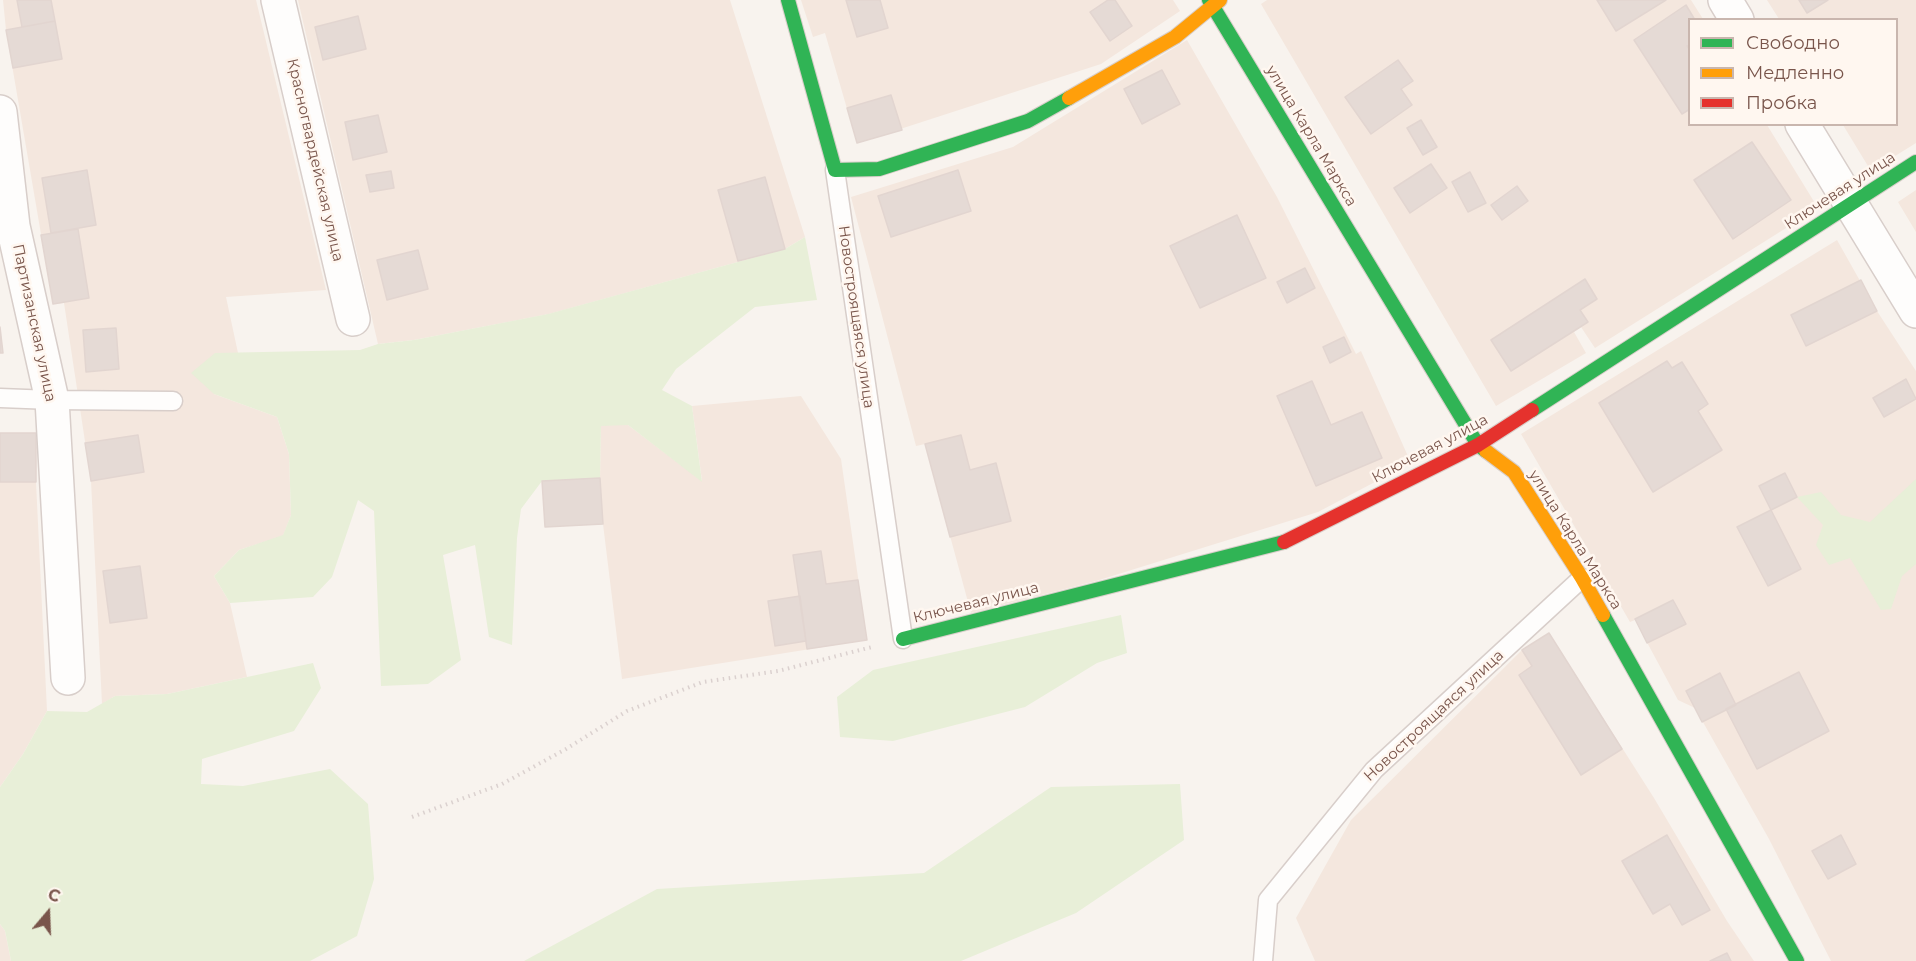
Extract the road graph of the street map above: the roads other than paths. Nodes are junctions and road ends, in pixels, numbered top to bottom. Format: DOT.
graph roads {
  1 [pos="278,0"];
  2 [pos="788,0"];
  3 [pos="1725,0"];
  4 [pos="1214,2"];
  5 [pos="1736,18"];
  6 [pos="0,112"];
  7 [pos="1803,126"];
  8 [pos="1916,162"];
  9 [pos="835,170"];
  10 [pos="1851,203"];
  11 [pos="1916,311"];
  12 [pos="353,319"];
  13 [pos="0,398"];
  14 [pos="52,400"];
  15 [pos="173,401"];
  16 [pos="1478,445"];
  17 [pos="1582,578"];
  18 [pos="903,639"];
  19 [pos="68,678"];
  20 [pos="1263,961"];
  21 [pos="1797,961"];
  1 -- 12 [label="street, Красногвардейская улица"];
  2 -- 9 [label="street, Новостроящаяся улица"];
  3 -- 5 [label="street"];
  4 -- 9 [label="street"];
  4 -- 16 [label="street, улица Карла Маркса"];
  6 -- 14 [label="street, Партизанская улица"];
  7 -- 10 [label="street"];
  8 -- 10 [label="street, Ключевая улица"];
  9 -- 18 [label="lane, Новостроящаяся улица"];
  10 -- 11 [label="street"];
  10 -- 16 [label="street, Ключевая улица"];
  13 -- 14 [label="lane"];
  14 -- 15 [label="lane"];
  14 -- 19 [label="street, Партизанская улица"];
  16 -- 17 [label="street, улица Карла Маркса"];
  16 -- 18 [label="street, Ключевая улица"];
  17 -- 20 [label="lane, Новостроящаяся улица"];
  17 -- 21 [label="street, улица Карла Маркса"];
}
